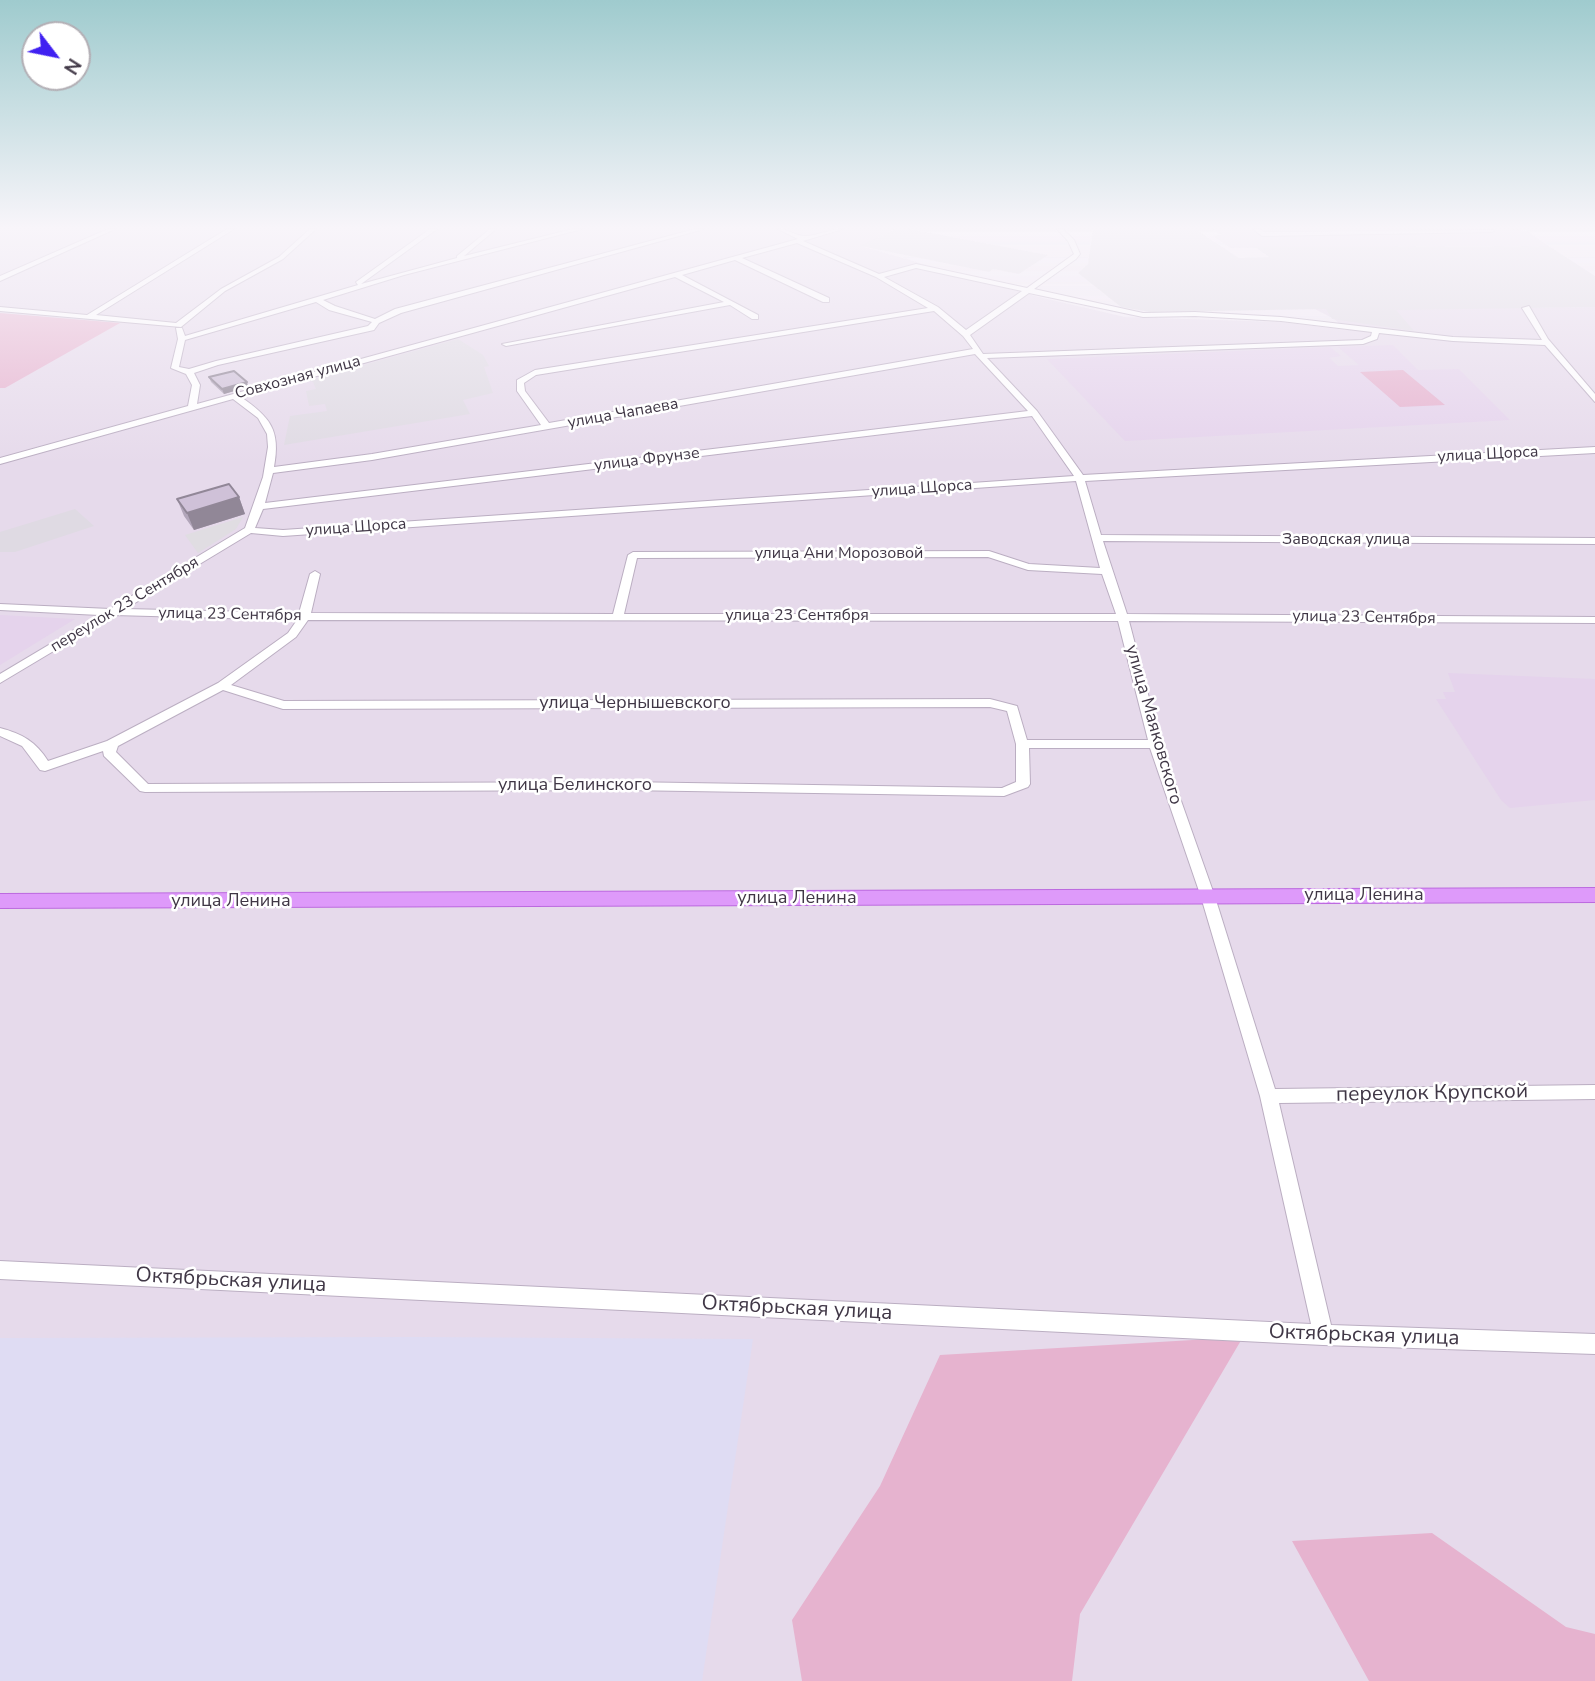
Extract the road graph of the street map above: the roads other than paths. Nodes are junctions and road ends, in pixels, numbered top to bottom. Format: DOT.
graph roads {
  1 [pos="104,307"];
  2 [pos="201,307"];
  3 [pos="292,307"];
  4 [pos="331,307"];
  5 [pos="411,307"];
  6 [pos="557,307"];
  7 [pos="707,307"];
  8 [pos="739,307"];
  9 [pos="932,307"];
  10 [pos="1006,307"];
  11 [pos="1107,307"];
  12 [pos="1526,308"];
  13 [pos="0,309"];
  14 [pos="935,309"];
  15 [pos="88,317"];
  16 [pos="755,317"];
  17 [pos="376,321"];
  18 [pos="178,325"];
  19 [pos="1377,329"];
  20 [pos="966,334"];
  21 [pos="182,339"];
  22 [pos="1547,343"];
  23 [pos="506,344"];
  24 [pos="979,354"];
  25 [pos="189,372"];
  26 [pos="233,395"];
  27 [pos="1595,399"];
  28 [pos="192,407"];
  29 [pos="1034,414"];
  30 [pos="547,427"];
  31 [pos="1595,450"];
  32 [pos="0,461"];
  33 [pos="267,471"];
  34 [pos="1080,478"];
  35 [pos="260,506"];
  36 [pos="249,530"];
  37 [pos="1098,538"];
  38 [pos="1595,541"];
  39 [pos="1106,571"];
  40 [pos="315,574"];
  41 [pos="0,607"];
  42 [pos="112,613"];
  43 [pos="1122,616"];
  44 [pos="304,617"];
  45 [pos="618,617"];
  46 [pos="1595,620"];
  47 [pos="0,679"];
  48 [pos="222,686"];
  49 [pos="0,732"];
  50 [pos="112,744"];
  51 [pos="1021,744"];
  52 [pos="1155,744"];
  53 [pos="1595,895"];
  54 [pos="1208,897"];
  55 [pos="0,901"];
  56 [pos="1595,1092"];
  57 [pos="1269,1096"];
  58 [pos="0,1270"];
  59 [pos="1323,1335"];
  60 [pos="1595,1344"];
  1 -- 15 [label="street"];
  2 -- 18 [label="street"];
  3 -- 21 [label="street"];
  4 -- 17 [label="street"];
  5 -- 17 [label="street"];
  6 -- 26 [label="street, Совхозная улица"];
  7 -- 23 [label="street"];
  8 -- 16 [label="street"];
  9 -- 14 [label="street, улица Маяковского"];
  10 -- 20 [label="street"];
  11 -- 19 [label="street"];
  12 -- 22 [label="street"];
  13 -- 15 [label="street"];
  14 -- 20 [label="street, улица Маяковского"];
  14 -- 30 [label="street"];
  15 -- 18 [label="street"];
  17 -- 25 [label="street"];
  18 -- 21 [label="street"];
  19 -- 22 [label="street"];
  19 -- 24 [label="street, улица Чапаева"];
  20 -- 24 [label="street, улица Маяковского"];
  21 -- 25 [label="street"];
  22 -- 27 [label="street"];
  24 -- 29 [label="street, улица Маяковского"];
  24 -- 30 [label="street, улица Чапаева"];
  25 -- 28 [label="street"];
  26 -- 28 [label="street, Совхозная улица"];
  26 -- 33 [label="street"];
  28 -- 32 [label="street, Совхозная улица"];
  29 -- 34 [label="street, улица Маяковского"];
  29 -- 35 [label="street, улица Фрунзе"];
  30 -- 33 [label="street, улица Чапаева"];
  31 -- 34 [label="street, улица Щорса"];
  33 -- 35 [label="street"];
  34 -- 36 [label="street, улица Щорса"];
  34 -- 37 [label="street, улица Маяковского"];
  35 -- 36 [label="street"];
  36 -- 42 [label="street, переулок 23 Сентября"];
  37 -- 38 [label="street, Заводская улица"];
  37 -- 39 [label="street, улица Маяковского"];
  39 -- 43 [label="street, улица Маяковского"];
  39 -- 45 [label="street, улица Ани Морозовой"];
  40 -- 44 [label="street"];
  41 -- 42 [label="street, улица 23 Сентября"];
  42 -- 44 [label="street, улица 23 Сентября"];
  42 -- 47 [label="street, переулок 23 Сентября"];
  43 -- 45 [label="street, улица 23 Сентября"];
  43 -- 46 [label="street, улица 23 Сентября"];
  43 -- 52 [label="street, улица Маяковского"];
  44 -- 45 [label="street, улица 23 Сентября"];
  44 -- 48 [label="street"];
  48 -- 50 [label="street"];
  48 -- 51 [label="street, улица Чернышевского"];
  49 -- 50 [label="street"];
  50 -- 51 [label="street, улица Белинского"];
  51 -- 52 [label="street"];
  52 -- 54 [label="street, улица Маяковского"];
  53 -- 54 [label="main road, улица Ленина"];
  54 -- 55 [label="main road, улица Ленина"];
  54 -- 57 [label="street, улица Маяковского"];
  56 -- 57 [label="street, переулок Крупской"];
  57 -- 59 [label="street, улица Маяковского"];
  58 -- 59 [label="street, Октябрьская улица"];
  59 -- 60 [label="street, Октябрьская улица"];
}
